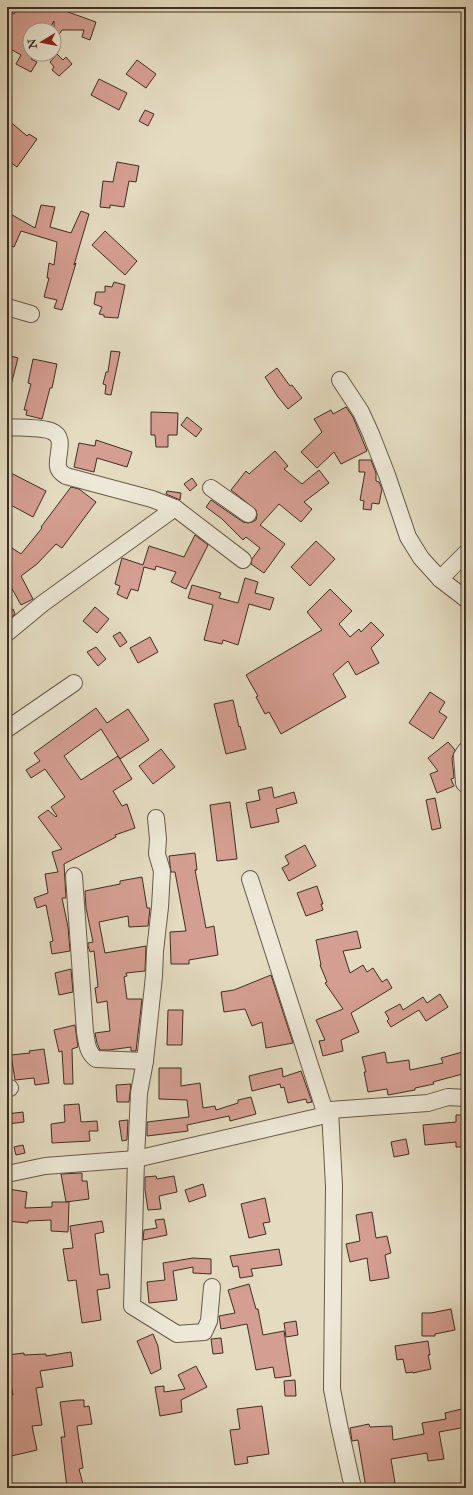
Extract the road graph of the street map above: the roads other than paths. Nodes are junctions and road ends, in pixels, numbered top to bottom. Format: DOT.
graph roads {
  1 [pos="7,307"];
  2 [pos="31,314"];
  3 [pos="340,380"];
  4 [pos="7,427"];
  5 [pos="211,488"];
  6 [pos="175,508"];
  7 [pos="248,514"];
  8 [pos="466,553"];
  9 [pos="243,560"];
  10 [pos="440,579"];
  11 [pos="466,599"];
  12 [pos="7,633"];
  13 [pos="74,683"];
  14 [pos="7,729"];
  15 [pos="466,750"];
  16 [pos="466,785"];
  17 [pos="156,818"];
  18 [pos="74,876"];
  19 [pos="250,879"];
  20 [pos="145,1061"];
  21 [pos="466,1098"];
  22 [pos="328,1112"];
  23 [pos="136,1159"];
  24 [pos="7,1174"];
  25 [pos="212,1287"];
  26 [pos="353,1488"];
  1 -- 2 [label="street"];
  3 -- 10 [label="street"];
  4 -- 6 [label="street"];
  5 -- 7 [label="street"];
  6 -- 9 [label="street"];
  6 -- 12 [label="street"];
  8 -- 10 [label="street"];
  10 -- 11 [label="street"];
  13 -- 14 [label="street"];
  15 -- 16 [label="street"];
  17 -- 20 [label="street"];
  18 -- 20 [label="street"];
  19 -- 22 [label="street"];
  20 -- 23 [label="street"];
  21 -- 22 [label="street"];
  22 -- 23 [label="street"];
  22 -- 26 [label="street"];
  23 -- 24 [label="street"];
  23 -- 25 [label="street"];
}
